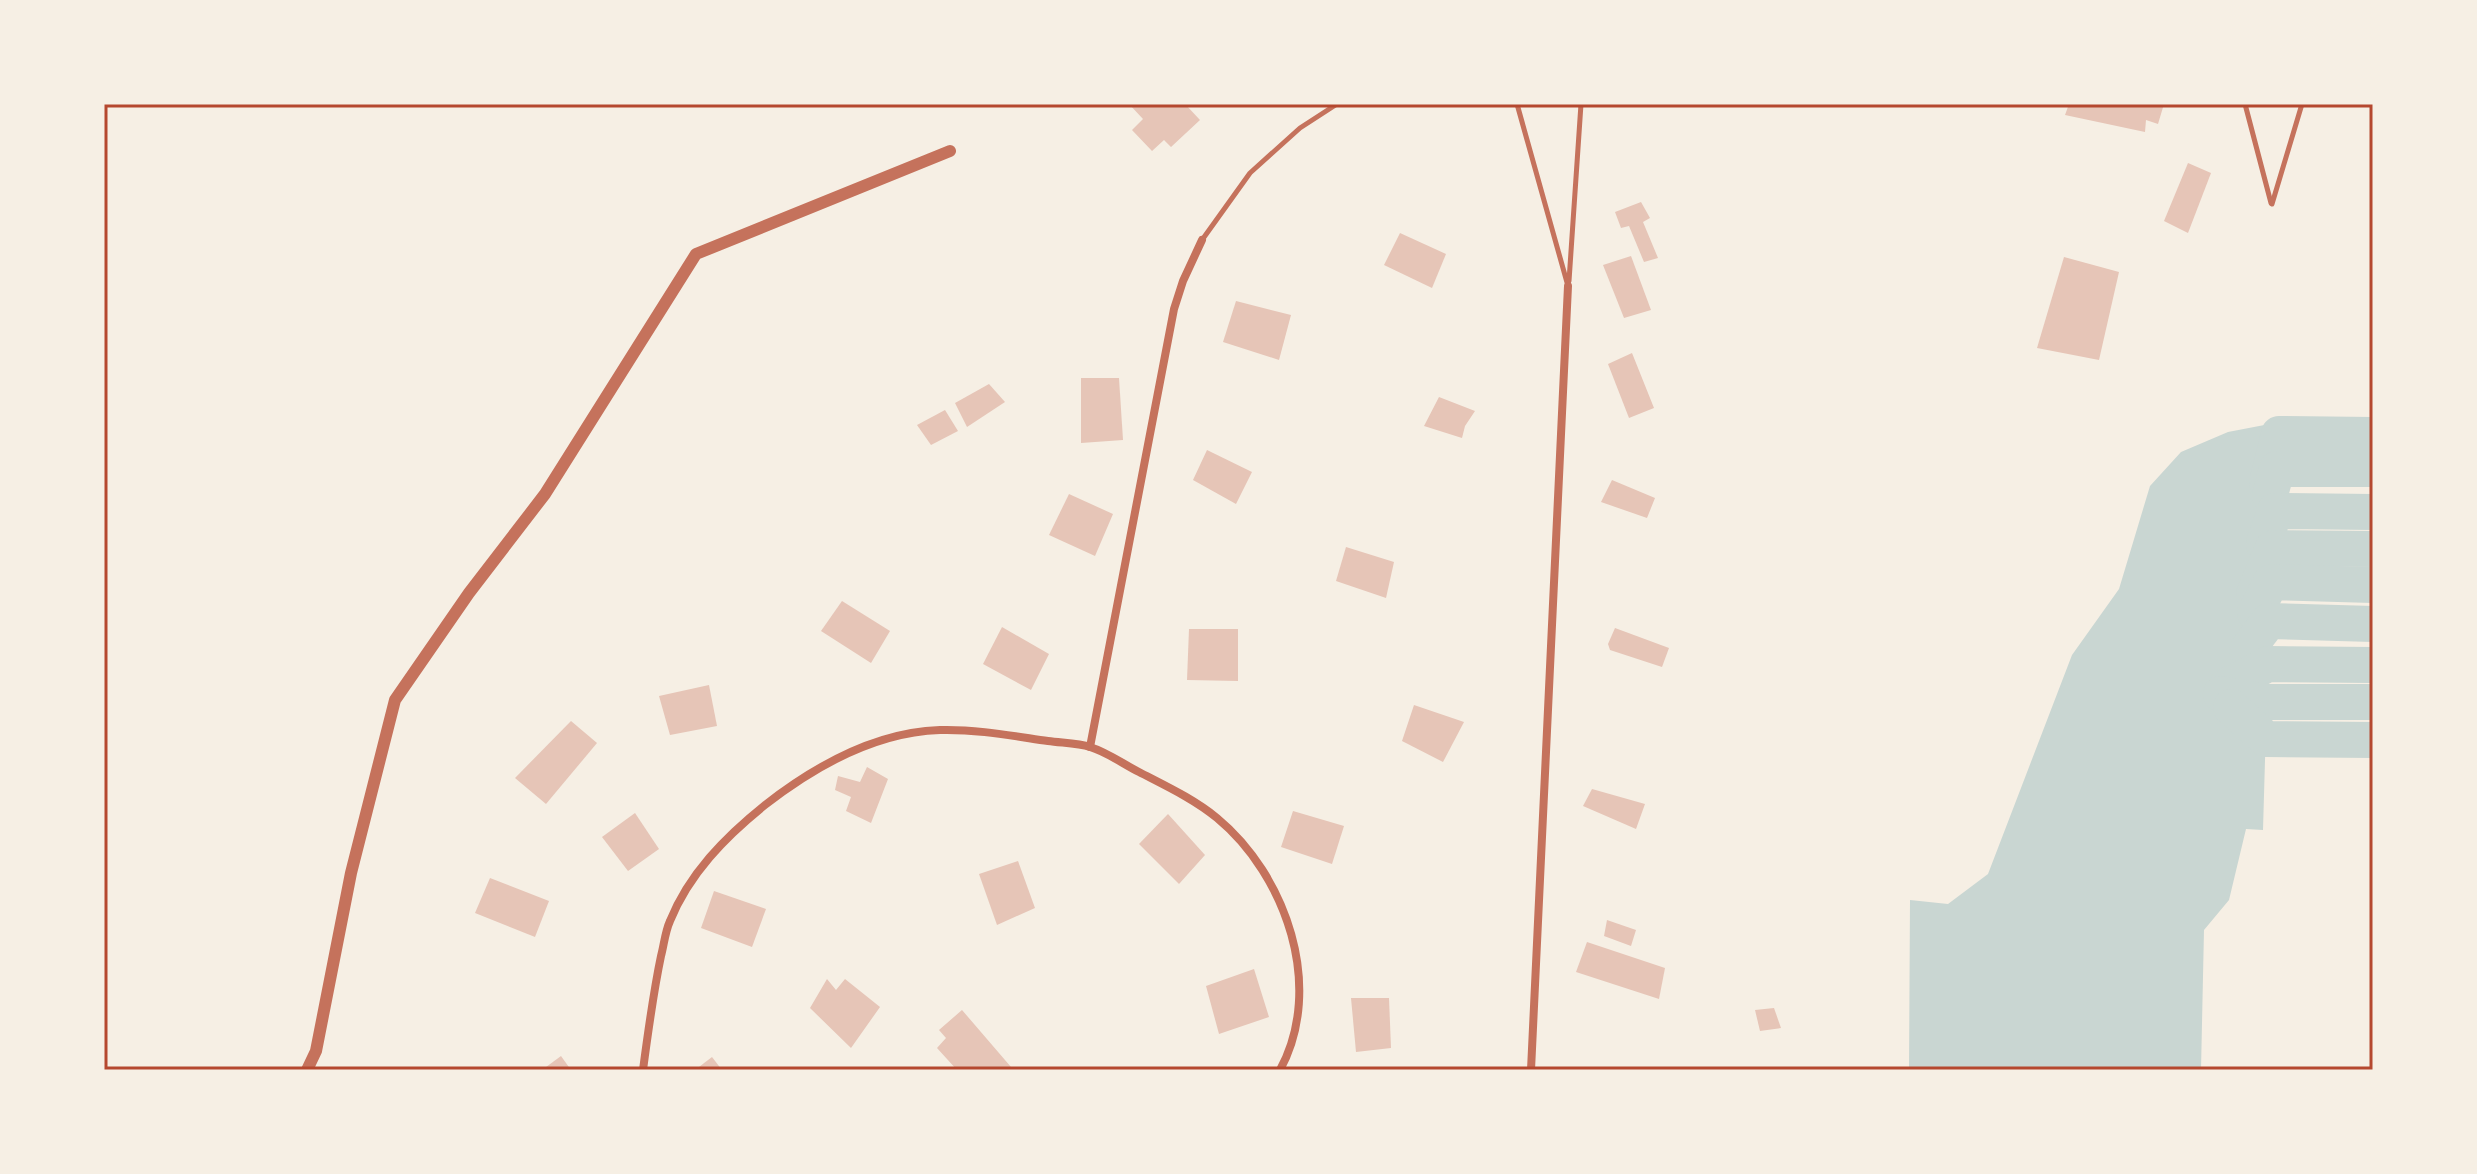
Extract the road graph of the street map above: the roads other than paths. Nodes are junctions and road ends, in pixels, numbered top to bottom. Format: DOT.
graph roads {
  1 [pos="1337,104"];
  2 [pos="1517,104"];
  3 [pos="1581,104"];
  4 [pos="2245,104"];
  5 [pos="2302,104"];
  6 [pos="950,151"];
  7 [pos="1202,240"];
  8 [pos="1568,286"];
  9 [pos="1090,747"];
  10 [pos="307,1070"];
  11 [pos="643,1070"];
  12 [pos="1280,1070"];
  13 [pos="1531,1070"];
  1 -- 7 [label="lane"];
  2 -- 8 [label="lane"];
  3 -- 8 [label="lane"];
  4 -- 5 [label="lane"];
  6 -- 10 [label="street"];
  7 -- 9 [label="street"];
  8 -- 13 [label="street"];
  9 -- 11 [label="street"];
  9 -- 12 [label="street"];
}
